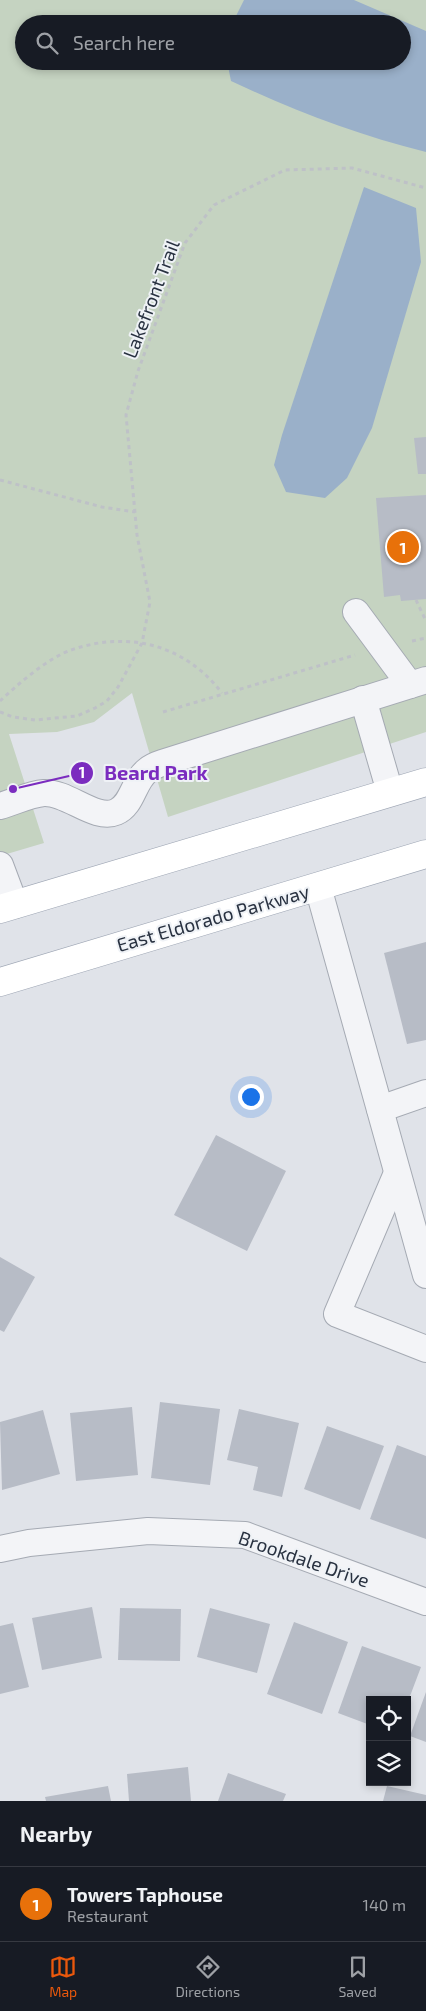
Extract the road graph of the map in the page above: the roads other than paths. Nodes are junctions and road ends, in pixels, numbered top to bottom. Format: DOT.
graph roads {
  1 [pos="356,612"];
  2 [pos="418,682"];
  3 [pos="363,699"];
  4 [pos="426,782"];
  5 [pos="390,792"];
  6 [pos="0,806"];
  7 [pos="426,854"];
  8 [pos="0,865"];
  9 [pos="318,887"];
  10 [pos="8,907"];
  11 [pos="0,982"];
  12 [pos="426,1093"];
  13 [pos="380,1109"];
  14 [pos="398,1173"];
  15 [pos="426,1275"];
  16 [pos="426,1349"];
  17 [pos="0,1549"];
  18 [pos="426,1602"];
  1 -- 2 [label="street"];
  2 -- 3 [label="street"];
  3 -- 5 [label="street"];
  3 -- 6 [label="street"];
  4 -- 5 [label="main road"];
  5 -- 10 [label="main road"];
  7 -- 9 [label="main road, East Eldorado Parkway"];
  8 -- 10 [label="street"];
  9 -- 11 [label="main road, East Eldorado Parkway"];
  9 -- 13 [label="street"];
  12 -- 13 [label="street"];
  13 -- 14 [label="street"];
  14 -- 15 [label="street"];
  14 -- 16 [label="street"];
  17 -- 18 [label="street, Brookdale Drive"];
}
